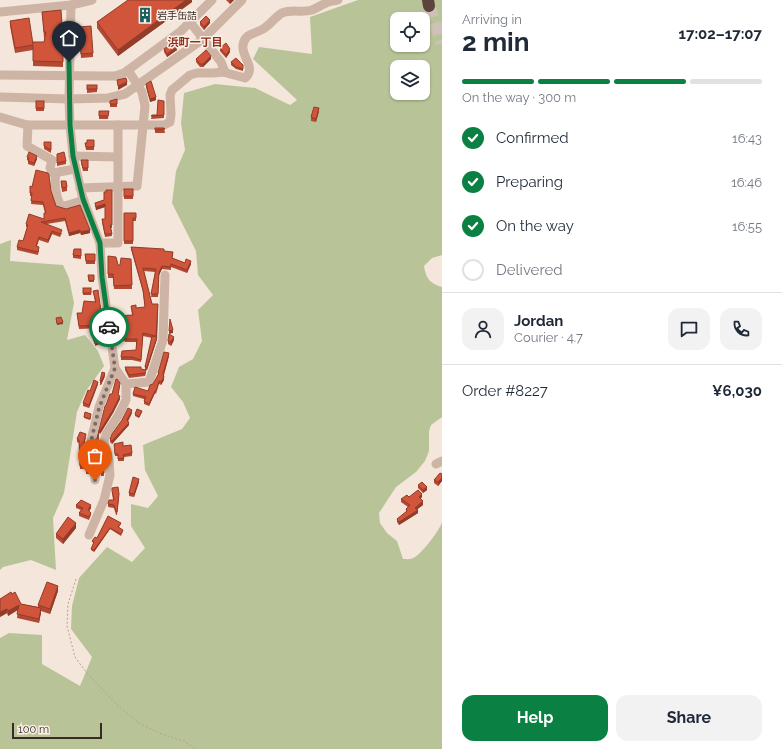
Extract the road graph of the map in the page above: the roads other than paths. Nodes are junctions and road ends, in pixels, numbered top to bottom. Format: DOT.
graph roads {
  1 [pos="92,0"];
  2 [pos="212,0"];
  3 [pos="242,0"];
  4 [pos="338,0"];
  5 [pos="71,5"];
  6 [pos="0,12"];
  7 [pos="190,22"];
  8 [pos="203,39"];
  9 [pos="128,70"];
  10 [pos="225,72"];
  11 [pos="0,75"];
  12 [pos="69,76"];
  13 [pos="138,85"];
  14 [pos="0,98"];
  15 [pos="69,99"];
  16 [pos="0,117"];
  17 [pos="28,125"];
  18 [pos="70,125"];
  19 [pos="118,125"];
  20 [pos="143,125"];
  21 [pos="73,156"];
  22 [pos="118,156"];
  23 [pos="76,169"];
  24 [pos="56,173"];
  25 [pos="118,187"];
  26 [pos="80,188"];
  27 [pos="84,200"];
  28 [pos="100,243"];
  29 [pos="164,275"];
  30 [pos="115,368"];
  31 [pos="126,384"];
  32 [pos="95,480"];
  33 [pos="89,535"];
  1 -- 5 [label="street"];
  2 -- 7 [label="street"];
  3 -- 8 [label="street"];
  4 -- 10 [label="street"];
  5 -- 6 [label="street"];
  5 -- 12 [label="street"];
  7 -- 8 [label="street"];
  7 -- 9 [label="street"];
  8 -- 10 [label="street"];
  8 -- 13 [label="street"];
  9 -- 12 [label="street"];
  9 -- 13 [label="street"];
  10 -- 20 [label="street"];
  11 -- 12 [label="street"];
  12 -- 15 [label="street"];
  13 -- 15 [label="street"];
  13 -- 20 [label="street"];
  14 -- 15 [label="street"];
  15 -- 18 [label="street"];
  16 -- 17 [label="street"];
  17 -- 18 [label="street"];
  17 -- 24 [label="street"];
  18 -- 19 [label="street"];
  18 -- 21 [label="street"];
  19 -- 20 [label="street"];
  19 -- 22 [label="street"];
  20 -- 25 [label="street"];
  21 -- 22 [label="street"];
  21 -- 23 [label="street"];
  22 -- 25 [label="street"];
  23 -- 24 [label="street"];
  23 -- 26 [label="street"];
  24 -- 27 [label="street"];
  25 -- 26 [label="street"];
  25 -- 28 [label="street"];
  26 -- 27 [label="street"];
  27 -- 28 [label="street"];
  28 -- 30 [label="street"];
  29 -- 31 [label="street"];
  30 -- 31 [label="street"];
  30 -- 32 [label="street"];
  31 -- 33 [label="street"];
}
